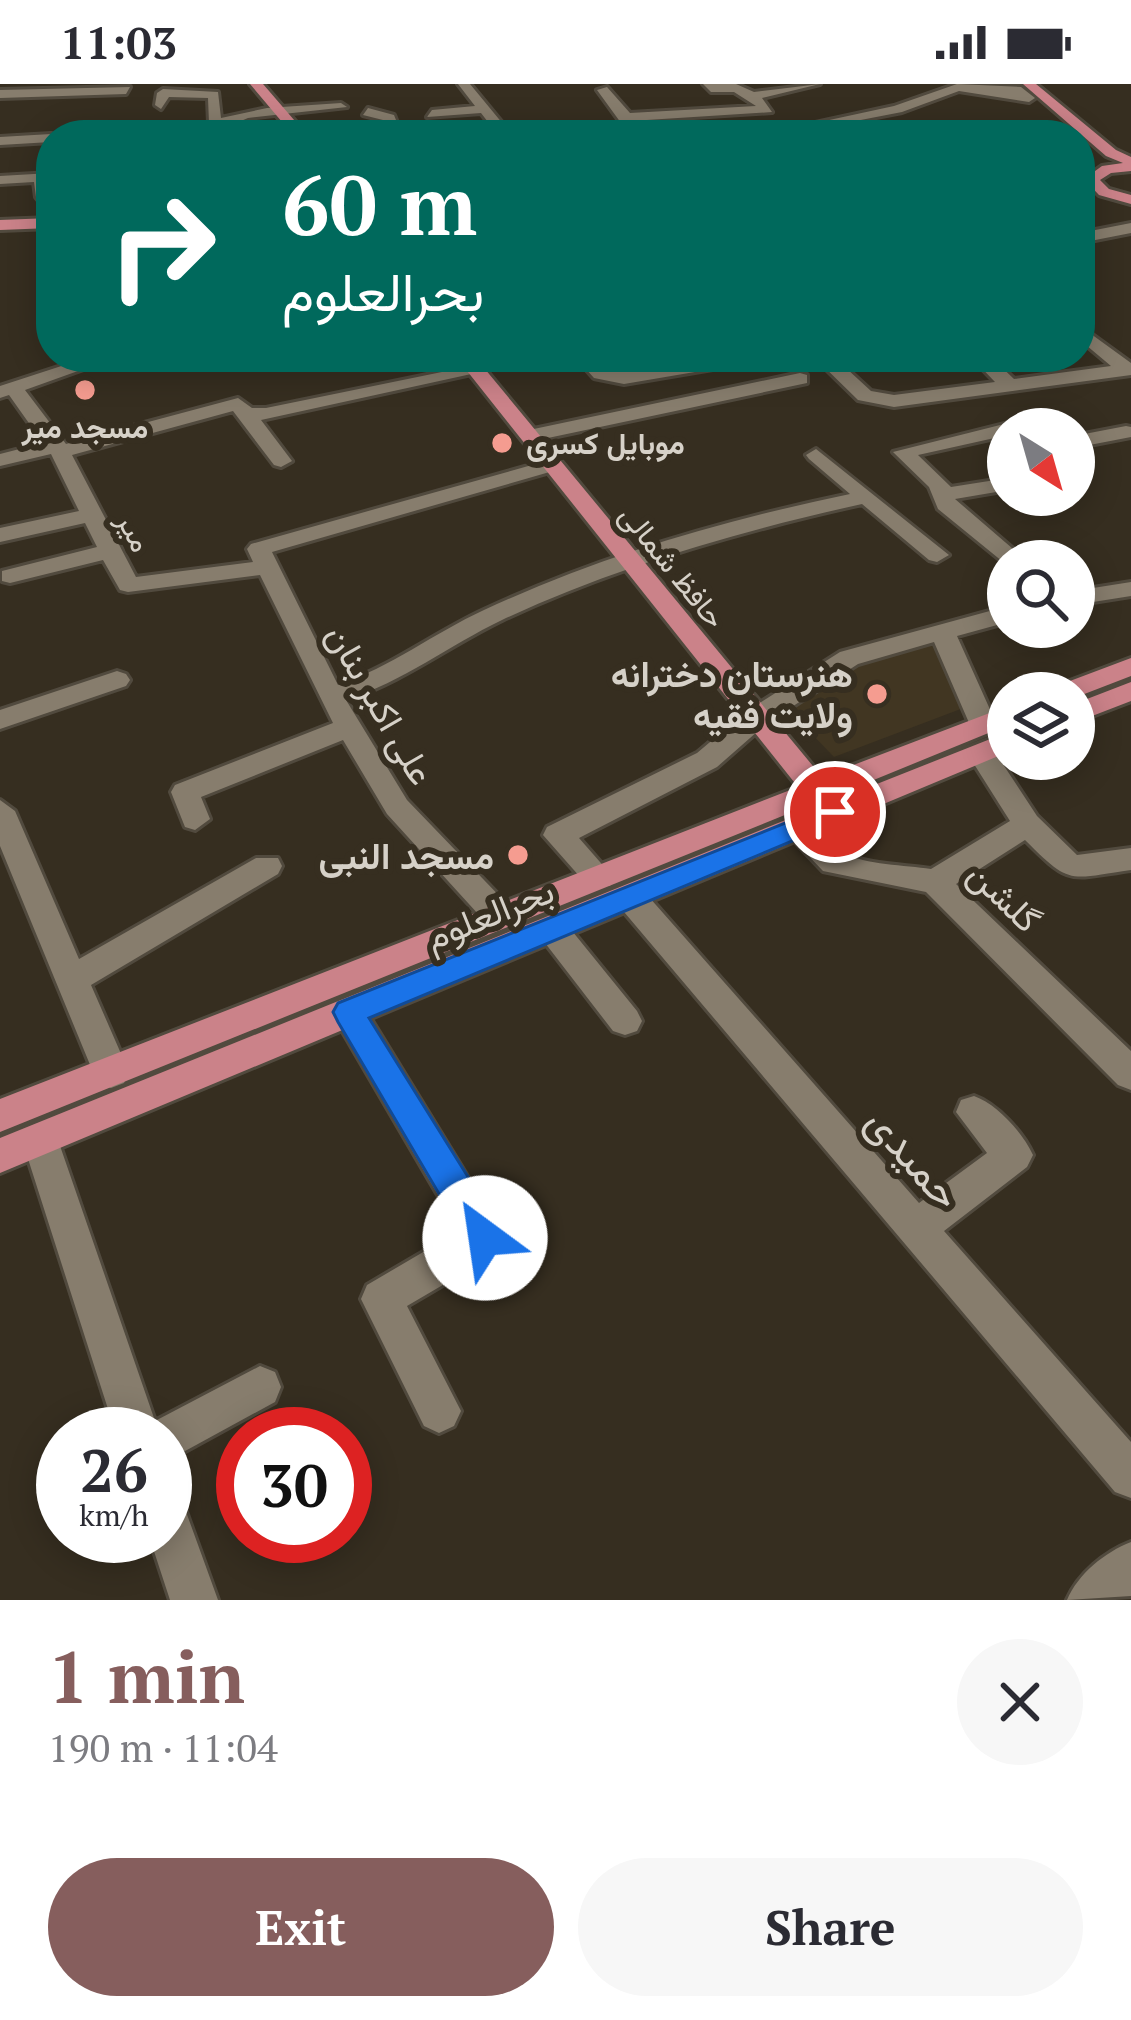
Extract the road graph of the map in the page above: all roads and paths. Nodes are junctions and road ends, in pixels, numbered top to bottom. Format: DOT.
graph roads {
  1 [pos="256,84"];
  2 [pos="464,84"];
  3 [pos="710,84"];
  4 [pos="766,84"];
  5 [pos="814,84"];
  6 [pos="42,88"];
  7 [pos="954,88"];
  8 [pos="1023,89"];
  9 [pos="781,90"];
  10 [pos="128,91"];
  11 [pos="603,91"];
  12 [pos="350,93"];
  13 [pos="0,94"];
  14 [pos="753,96"];
  15 [pos="269,99"];
  16 [pos="807,99"];
  17 [pos="659,100"];
  18 [pos="707,102"];
  19 [pos="161,105"];
  20 [pos="340,107"];
  21 [pos="481,110"];
  22 [pos="280,112"];
  23 [pos="368,112"];
  24 [pos="722,113"];
  25 [pos="431,114"];
  26 [pos="676,116"];
  27 [pos="626,117"];
  28 [pos="214,120"];
  29 [pos="237,120"];
  30 [pos="287,120"];
  31 [pos="390,120"];
  32 [pos="491,120"];
  33 [pos="627,120"];
  34 [pos="696,120"];
  35 [pos="704,120"];
  36 [pos="845,120"];
  37 [pos="1057,120"];
  38 [pos="1066,120"];
  39 [pos="36,139"];
  40 [pos="0,141"];
  41 [pos="1095,141"];
  42 [pos="1111,153"];
  43 [pos="1131,161"];
  44 [pos="36,178"];
  45 [pos="0,180"];
  46 [pos="1095,181"];
  47 [pos="1095,185"];
  48 [pos="1131,200"];
  49 [pos="36,217"];
  50 [pos="0,221"];
  51 [pos="1131,228"];
  52 [pos="1095,235"];
  53 [pos="1095,343"];
  54 [pos="1129,369"];
  55 [pos="1096,371"];
  56 [pos="63,372"];
  57 [pos="438,372"];
  58 [pos="477,372"];
  59 [pos="599,372"];
  60 [pos="658,372"];
  61 [pos="838,372"];
  62 [pos="996,372"];
  63 [pos="1088,372"];
  64 [pos="652,373"];
  65 [pos="800,379"];
  66 [pos="1007,382"];
  67 [pos="980,387"];
  68 [pos="7,391"];
  69 [pos="1131,395"];
  70 [pos="673,405"];
  71 [pos="1004,408"];
  72 [pos="246,414"];
  73 [pos="1126,432"];
  74 [pos="987,435"];
  75 [pos="529,436"];
  76 [pos="1095,438"];
  77 [pos="58,449"];
  78 [pos="816,455"];
  79 [pos="0,460"];
  80 [pos="280,461"];
  81 [pos="553,465"];
  82 [pos="987,488"];
  83 [pos="944,495"];
  84 [pos="865,497"];
  85 [pos="92,514"];
  86 [pos="0,535"];
  87 [pos="990,540"];
  88 [pos="111,550"];
  89 [pos="937,555"];
  90 [pos="262,558"];
  91 [pos="630,560"];
  92 [pos="10,576"];
  93 [pos="1131,589"];
  94 [pos="1095,595"];
  95 [pos="987,619"];
  96 [pos="941,629"];
  97 [pos="1131,666"];
  98 [pos="117,680"];
  99 [pos="1095,680"];
  100 [pos="1131,691"];
  101 [pos="331,696"];
  102 [pos="1095,706"];
  103 [pos="758,716"];
  104 [pos="987,718"];
  105 [pos="0,720"];
  106 [pos="349,727"];
  107 [pos="987,736"];
  108 [pos="1012,780"];
  109 [pos="826,802"];
  110 [pos="0,811"];
  111 [pos="195,819"];
  112 [pos="1027,824"];
  113 [pos="797,828"];
  114 [pos="267,866"];
  115 [pos="1125,869"];
  116 [pos="935,882"];
  117 [pos="614,887"];
  118 [pos="500,917"];
  119 [pos="553,929"];
  120 [pos="71,980"];
  121 [pos="349,1012"];
  122 [pos="625,1021"];
  123 [pos="111,1072"];
  124 [pos="1131,1074"];
  125 [pos="974,1112"];
  126 [pos="0,1115"];
  127 [pos="40,1140"];
  128 [pos="0,1156"];
  129 [pos="917,1228"];
  130 [pos="260,1387"];
  131 [pos="129,1407"];
  132 [pos="440,1411"];
  133 [pos="192,1425"];
  134 [pos="1131,1476"];
  135 [pos="182,1563"];
  136 [pos="1131,1565"];
  137 [pos="194,1600"];
  138 [pos="1091,1600"];
  1 -- 15 [label="main road"];
  2 -- 21 [label="street"];
  3 -- 14 [label="street"];
  4 -- 9 [label="street"];
  5 -- 9 [label="street"];
  6 -- 10 [label="street"];
  6 -- 13 [label="street"];
  7 -- 8 [label="street"];
  7 -- 36 [label="street"];
  8 -- 37 [label="main road"];
  8 -- 38 [label="main road"];
  9 -- 14 [label="street"];
  9 -- 16 [label="street"];
  11 -- 27 [label="street"];
  12 -- 15 [label="street"];
  14 -- 24 [label="street"];
  15 -- 22 [label="main road"];
  17 -- 26 [label="street"];
  18 -- 24 [label="street"];
  19 -- 28 [label="street"];
  20 -- 22 [label="street"];
  21 -- 25 [label="street"];
  21 -- 32 [label="street"];
  22 -- 29 [label="street"];
  22 -- 30 [label="main road"];
  23 -- 31 [label="street"];
  24 -- 35 [label="street"];
  26 -- 27 [label="street"];
  26 -- 34 [label="street"];
  27 -- 33 [label="street"];
  39 -- 40 [label="street"];
  41 -- 42 [label="main road"];
  42 -- 43 [label="street"];
  43 -- 46 [label="main road"];
  44 -- 45 [label="street"];
  47 -- 48 [label="main road"];
  49 -- 50 [label="main road"];
  51 -- 52 [label="street"];
  53 -- 54 [label="street"];
  54 -- 55 [label="street"];
  55 -- 69 [label="street"];
  56 -- 68 [label="street"];
  57 -- 72 [label="street"];
  58 -- 75 [label="main road, حافظ شمالی"];
  59 -- 64 [label="street"];
  60 -- 64 [label="street"];
  61 -- 67 [label="street"];
  62 -- 66 [label="street"];
  63 -- 66 [label="street"];
  64 -- 70 [label="street"];
  65 -- 70 [label="street"];
  66 -- 67 [label="street"];
  67 -- 71 [label="street"];
  68 -- 77 [label="street, میر"];
  70 -- 75 [label="street"];
  72 -- 77 [label="street"];
  72 -- 80 [label="street"];
  73 -- 76 [label="street"];
  74 -- 83 [label="street"];
  75 -- 81 [label="main road, حافظ شمالی"];
  77 -- 79 [label="street"];
  77 -- 85 [label="street, میر"];
  78 -- 84 [label="street"];
  81 -- 90 [label="street"];
  81 -- 91 [label="main road, حافظ شمالی"];
  82 -- 83 [label="street"];
  83 -- 87 [label="street"];
  84 -- 89 [label="street"];
  84 -- 91 [label="street"];
  85 -- 86 [label="street"];
  85 -- 88 [label="street, میر"];
  88 -- 90 [label="street, میر"];
  88 -- 92 [label="street"];
  90 -- 101 [label="street, علی اکبر بنان"];
  91 -- 101 [label="street"];
  91 -- 103 [label="main road, حافظ شمالی"];
  93 -- 94 [label="street"];
  95 -- 96 [label="street"];
  96 -- 103 [label="street"];
  96 -- 104 [label="street"];
  97 -- 99 [label="main road"];
  98 -- 105 [label="street"];
  100 -- 102 [label="main road"];
  101 -- 106 [label="street, علی اکبر بنان"];
  103 -- 109 [label="main road, حافظ شمالی"];
  103 -- 117 [label="street, حمیدی"];
  106 -- 111 [label="street"];
  106 -- 118 [label="street, علی اکبر بنان"];
  107 -- 109 [label="main road, بحرالعلوم"];
  108 -- 112 [label="street"];
  109 -- 113 [label="main road, بحرالعلوم"];
  109 -- 117 [label="main road, بحرالعلوم"];
  110 -- 120 [label="street"];
  112 -- 115 [label="street"];
  112 -- 116 [label="street"];
  113 -- 116 [label="street, گلشن"];
  113 -- 117 [label="main road, بحرالعلوم"];
  114 -- 120 [label="street"];
  116 -- 124 [label="street, گلشن"];
  117 -- 118 [label="main road, بحرالعلوم"];
  117 -- 119 [label="main road, بحرالعلوم"];
  117 -- 129 [label="street, حمیدی"];
  118 -- 123 [label="main road, بحرالعلوم"];
  119 -- 121 [label="main road, بحرالعلوم"];
  119 -- 122 [label="street"];
  120 -- 123 [label="street"];
  121 -- 127 [label="main road, بحرالعلوم"];
  121 -- 132 [label="street"];
  123 -- 126 [label="main road, بحرالعلوم"];
  125 -- 129 [label="street"];
  127 -- 128 [label="main road, بحرالعلوم"];
  127 -- 131 [label="street"];
  129 -- 134 [label="street, حمیدی"];
  130 -- 133 [label="street"];
  135 -- 137 [label="street"];
  136 -- 138 [label="street"];
}
